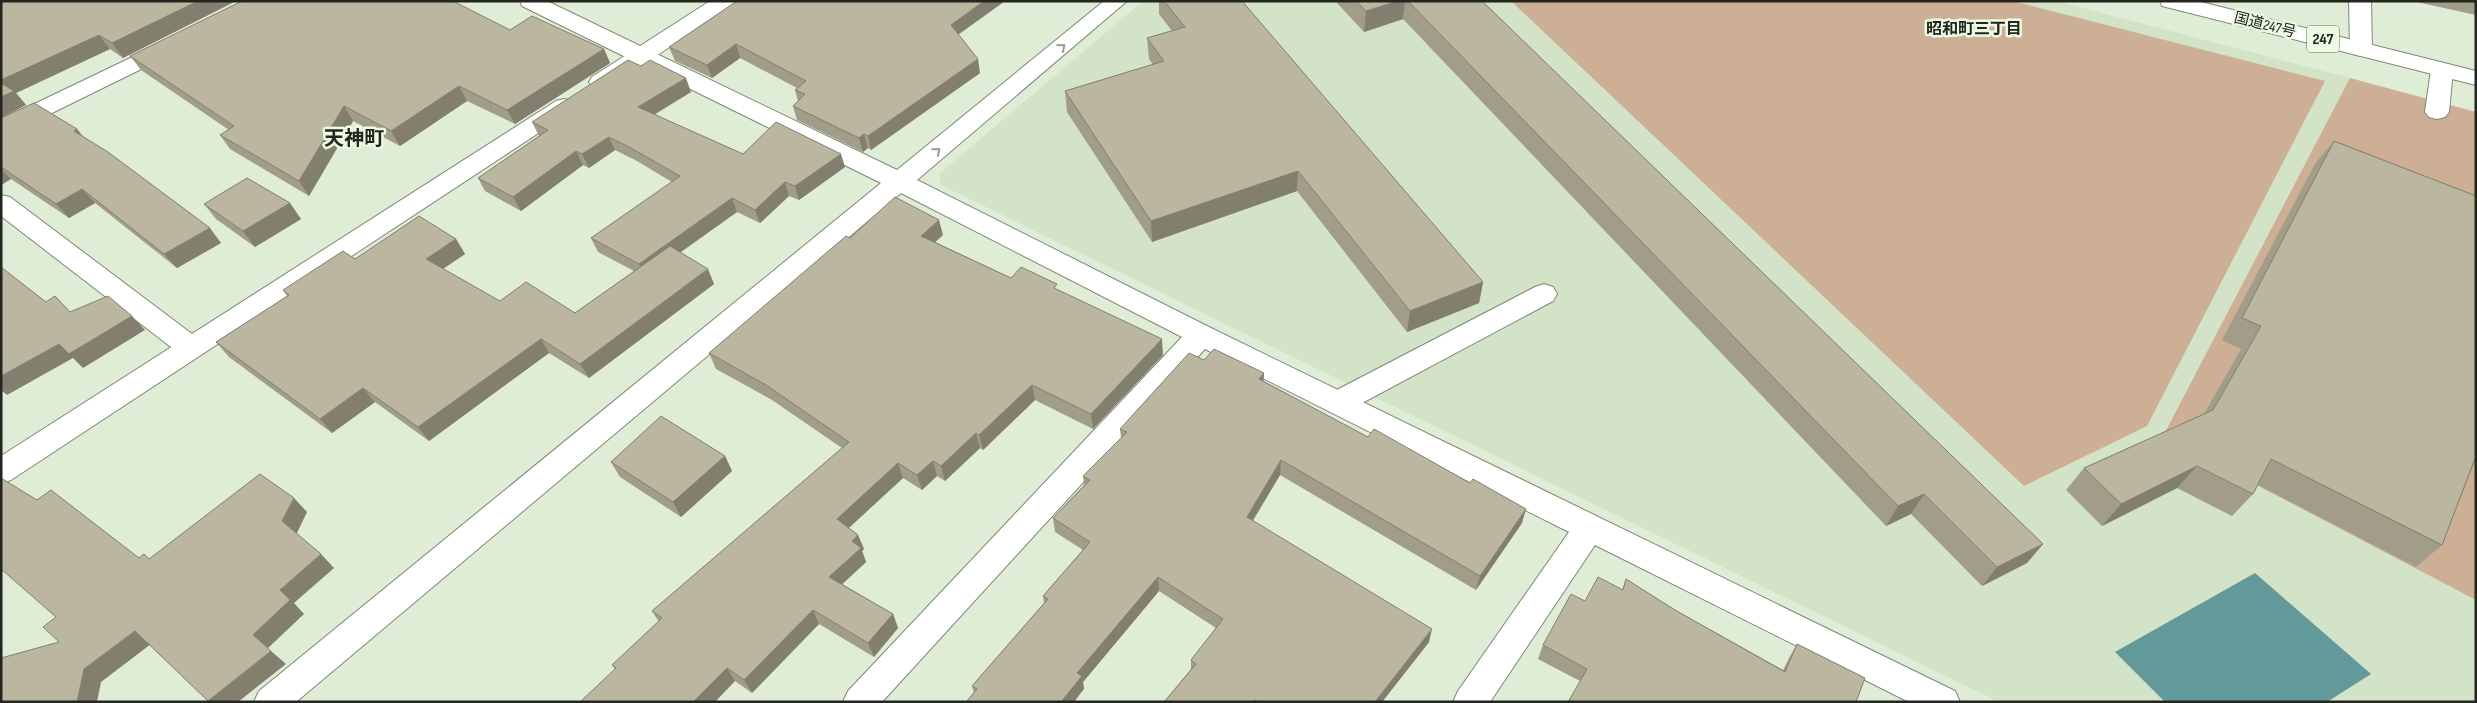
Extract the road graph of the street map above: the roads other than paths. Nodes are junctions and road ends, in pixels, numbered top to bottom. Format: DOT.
graph roads {
  1 [pos="530,1"];
  2 [pos="725,1"];
  3 [pos="1118,1"];
  4 [pos="2170,1"];
  5 [pos="2360,1"];
  6 [pos="188,37"];
  7 [pos="2361,49"];
  8 [pos="640,57"];
  9 [pos="2442,70"];
  10 [pos="2476,78"];
  11 [pos="2437,112"];
  12 [pos="1,130"];
  13 [pos="900,182"];
  14 [pos="1,203"];
  15 [pos="1544,294"];
  16 [pos="1201,335"];
  17 [pos="190,347"];
  18 [pos="1339,402"];
  19 [pos="1,471"];
  20 [pos="1590,527"];
  21 [pos="271,702"];
  22 [pos="860,702"];
  23 [pos="1470,702"];
  24 [pos="1943,702"];
  1 -- 8 [label="main road"];
  2 -- 8 [label="main road"];
  13 -- 3 [label="main road, one-way"];
  4 -- 7 [label="main road, 国道247号 / 247"];
  5 -- 7 [label="main road"];
  6 -- 12 [label="main road"];
  7 -- 9 [label="main road, 国道247号 / 247"];
  8 -- 13 [label="main road"];
  8 -- 17 [label="main road"];
  9 -- 10 [label="main road, 国道247号 / 247"];
  9 -- 11 [label="main road"];
  13 -- 16 [label="main road"];
  13 -- 21 [label="main road"];
  14 -- 17 [label="main road"];
  15 -- 18 [label="main road"];
  16 -- 18 [label="main road"];
  16 -- 22 [label="main road"];
  17 -- 19 [label="main road"];
  18 -- 20 [label="main road"];
  20 -- 23 [label="main road"];
  20 -- 24 [label="main road"];
}
